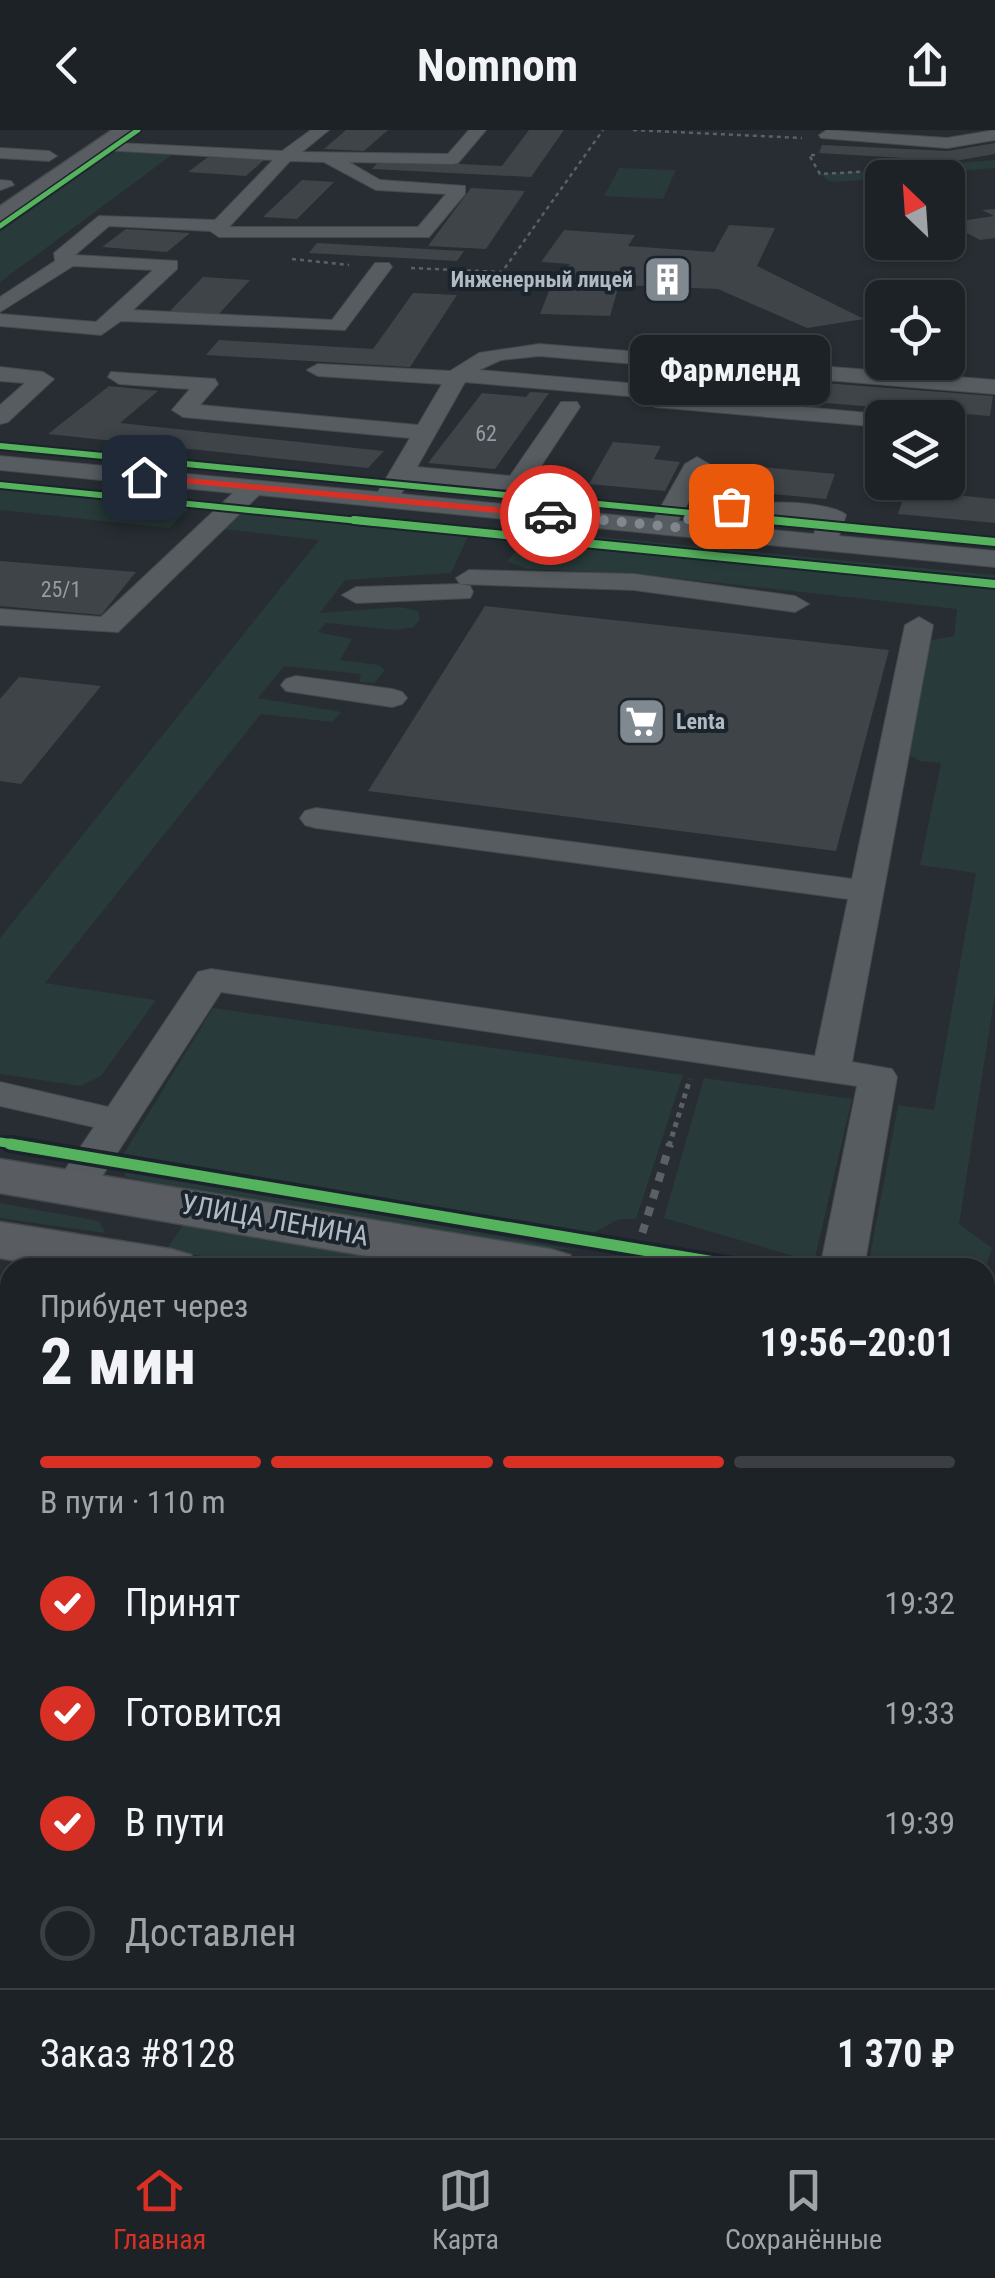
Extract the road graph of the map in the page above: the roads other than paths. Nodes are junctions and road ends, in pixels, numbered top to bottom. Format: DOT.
graph roads {
  1 [pos="126,130"];
  2 [pos="321,130"];
  3 [pos="478,130"];
  4 [pos="973,130"];
  5 [pos="995,134"];
  6 [pos="827,135"];
  7 [pos="96,137"];
  8 [pos="920,140"];
  9 [pos="188,150"];
  10 [pos="0,153"];
  11 [pos="48,156"];
  12 [pos="286,156"];
  13 [pos="329,158"];
  14 [pos="164,169"];
  15 [pos="2,186"];
  16 [pos="0,217"];
  17 [pos="209,241"];
  18 [pos="69,260"];
  19 [pos="170,264"];
  20 [pos="382,267"];
  21 [pos="0,306"];
  22 [pos="117,314"];
  23 [pos="0,320"];
  24 [pos="0,342"];
  25 [pos="662,360"];
  26 [pos="0,362"];
  27 [pos="318,370"];
  28 [pos="0,374"];
  29 [pos="458,376"];
  30 [pos="119,377"];
  31 [pos="995,387"];
  32 [pos="645,390"];
  33 [pos="569,407"];
  34 [pos="0,417"];
  35 [pos="865,419"];
  36 [pos="425,432"];
  37 [pos="0,463"];
  38 [pos="697,464"];
  39 [pos="402,473"];
  40 [pos="517,484"];
  41 [pos="252,488"];
  42 [pos="678,500"];
  43 [pos="385,501"];
  44 [pos="673,527"];
  45 [pos="995,560"];
  46 [pos="356,596"];
  47 [pos="795,604"];
  48 [pos="0,618"];
  49 [pos="920,624"];
  50 [pos="296,685"];
  51 [pos="392,698"];
  52 [pos="316,818"];
  53 [pos="867,891"];
  54 [pos="831,1070"];
  55 [pos="0,1094"];
  56 [pos="118,1120"];
  57 [pos="0,1176"];
  58 [pos="75,1186"];
  59 [pos="161,1200"];
  60 [pos="0,1240"];
  61 [pos="115,1258"];
  62 [pos="148,1258"];
  63 [pos="493,1258"];
  64 [pos="844,1258"];
  1 -- 7 [label="main road"];
  2 -- 12 [label="street"];
  3 -- 13 [label="street"];
  4 -- 8 [label="street"];
  5 -- 8 [label="street"];
  6 -- 8 [label="street"];
  7 -- 9 [label="street"];
  7 -- 11 [label="main road"];
  7 -- 16 [label="main road"];
  9 -- 12 [label="street"];
  9 -- 14 [label="street"];
  10 -- 11 [label="street"];
  11 -- 15 [label="main road"];
  12 -- 13 [label="street"];
  12 -- 17 [label="street"];
  13 -- 17 [label="street"];
  17 -- 18 [label="street"];
  17 -- 19 [label="street"];
  18 -- 19 [label="street"];
  18 -- 21 [label="street"];
  19 -- 22 [label="street"];
  20 -- 22 [label="street"];
  22 -- 23 [label="street"];
  24 -- 26 [label="street"];
  25 -- 29 [label="street"];
  25 -- 31 [label="street"];
  25 -- 32 [label="street"];
  27 -- 29 [label="street"];
  28 -- 34 [label="street"];
  29 -- 32 [label="street"];
  29 -- 36 [label="street"];
  30 -- 36 [label="street"];
  32 -- 35 [label="street"];
  33 -- 40 [label="street"];
  36 -- 39 [label="street"];
  37 -- 41 [label="street"];
  38 -- 42 [label="street"];
  39 -- 40 [label="street"];
  39 -- 43 [label="street"];
  40 -- 42 [label="street"];
  41 -- 43 [label="street"];
  41 -- 48 [label="street"];
  42 -- 44 [label="street"];
  43 -- 44 [label="street"];
  44 -- 45 [label="street"];
  46 -- 47 [label="street"];
  49 -- 53 [label="street"];
  50 -- 51 [label="street"];
  52 -- 53 [label="street"];
  53 -- 54 [label="street"];
  54 -- 56 [label="street"];
  54 -- 64 [label="street"];
  55 -- 56 [label="street"];
  56 -- 58 [label="street"];
  57 -- 58 [label="main road, УЛИЦА ЛЕНИНА"];
  58 -- 59 [label="main road, УЛИЦА ЛЕНИНА"];
  59 -- 62 [label="main road"];
  59 -- 63 [label="main road, УЛИЦА ЛЕНИНА"];
  60 -- 61 [label="main road"];
}
